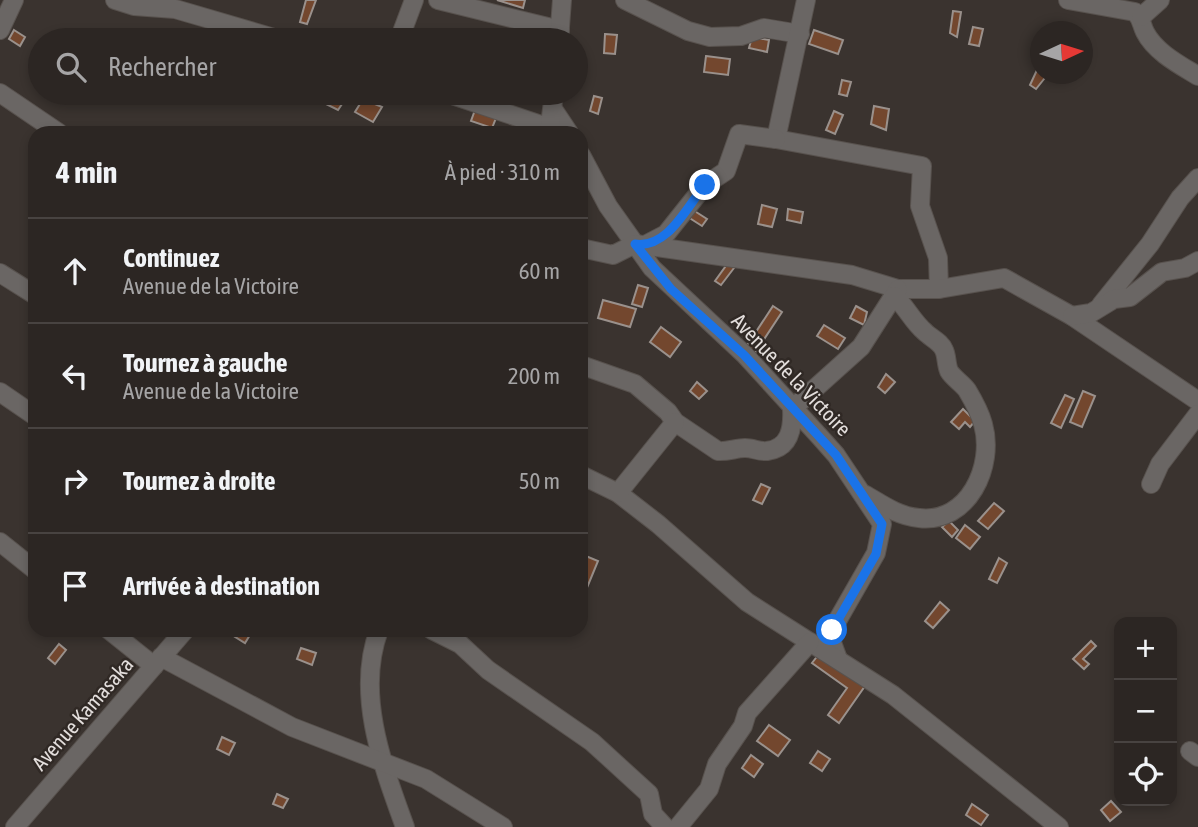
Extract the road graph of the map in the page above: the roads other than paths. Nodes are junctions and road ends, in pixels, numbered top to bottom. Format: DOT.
graph roads {
  1 [pos="13,0"];
  2 [pos="116,0"];
  3 [pos="414,0"];
  4 [pos="438,0"];
  5 [pos="577,0"];
  6 [pos="625,0"];
  7 [pos="806,0"];
  8 [pos="1068,0"];
  9 [pos="1160,0"];
  10 [pos="1141,18"];
  11 [pos="561,21"];
  12 [pos="240,28"];
  13 [pos="404,28"];
  14 [pos="0,30"];
  15 [pos="800,34"];
  16 [pos="1198,76"];
  17 [pos="0,93"];
  18 [pos="479,105"];
  19 [pos="552,105"];
  20 [pos="555,105"];
  21 [pos="49,126"];
  22 [pos="535,126"];
  23 [pos="550,126"];
  24 [pos="566,126"];
  25 [pos="776,139"];
  26 [pos="588,168"];
  27 [pos="1198,178"];
  28 [pos="640,245"];
  29 [pos="588,250"];
  30 [pos="1198,261"];
  31 [pos="0,273"];
  32 [pos="939,289"];
  33 [pos="28,291"];
  34 [pos="896,292"];
  35 [pos="1101,305"];
  36 [pos="1072,316"];
  37 [pos="588,367"];
  38 [pos="0,392"];
  39 [pos="1198,401"];
  40 [pos="792,409"];
  41 [pos="28,411"];
  42 [pos="1198,414"];
  43 [pos="675,422"];
  44 [pos="588,478"];
  45 [pos="1151,484"];
  46 [pos="618,493"];
  47 [pos="862,493"];
  48 [pos="0,542"];
  49 [pos="28,564"];
  50 [pos="120,637"];
  51 [pos="179,637"];
  52 [pos="378,637"];
  53 [pos="446,637"];
  54 [pos="810,642"];
  55 [pos="838,659"];
  56 [pos="158,662"];
  57 [pos="382,762"];
  58 [pos="1050,824"];
  59 [pos="15,827"];
  60 [pos="405,827"];
  61 [pos="503,827"];
  62 [pos="665,827"];
  63 [pos="678,827"];
  1 -- 14 [label="street"];
  2 -- 12 [label="street"];
  3 -- 13 [label="street"];
  4 -- 11 [label="street"];
  5 -- 11 [label="street"];
  6 -- 15 [label="street"];
  7 -- 15 [label="street"];
  8 -- 10 [label="street"];
  9 -- 10 [label="street"];
  10 -- 16 [label="street"];
  15 -- 25 [label="street"];
  17 -- 21 [label="street"];
  18 -- 22 [label="street"];
  19 -- 23 [label="street"];
  20 -- 24 [label="street"];
  25 -- 28 [label="street"];
  25 -- 32 [label="street"];
  26 -- 28 [label="street, Avenue de la Victoire"];
  27 -- 35 [label="street"];
  28 -- 29 [label="street"];
  28 -- 34 [label="street"];
  28 -- 40 [label="street, Avenue de la Victoire"];
  30 -- 35 [label="street"];
  31 -- 33 [label="street"];
  32 -- 34 [label="street"];
  32 -- 36 [label="street"];
  34 -- 40 [label="street"];
  34 -- 47 [label="street"];
  35 -- 36 [label="street"];
  36 -- 39 [label="street"];
  37 -- 43 [label="street"];
  38 -- 41 [label="street"];
  40 -- 43 [label="street"];
  40 -- 47 [label="street, Avenue de la Victoire"];
  42 -- 45 [label="street"];
  43 -- 46 [label="street"];
  44 -- 46 [label="street"];
  46 -- 54 [label="street"];
  47 -- 55 [label="street, Avenue de la Victoire"];
  48 -- 49 [label="street"];
  50 -- 56 [label="street"];
  51 -- 56 [label="street, Avenue Kamasaka"];
  52 -- 57 [label="street"];
  53 -- 62 [label="street"];
  54 -- 55 [label="street"];
  54 -- 63 [label="street"];
  55 -- 58 [label="street"];
  56 -- 57 [label="street"];
  56 -- 59 [label="street, Avenue Kamasaka"];
  57 -- 60 [label="street"];
  57 -- 61 [label="street"];
}
